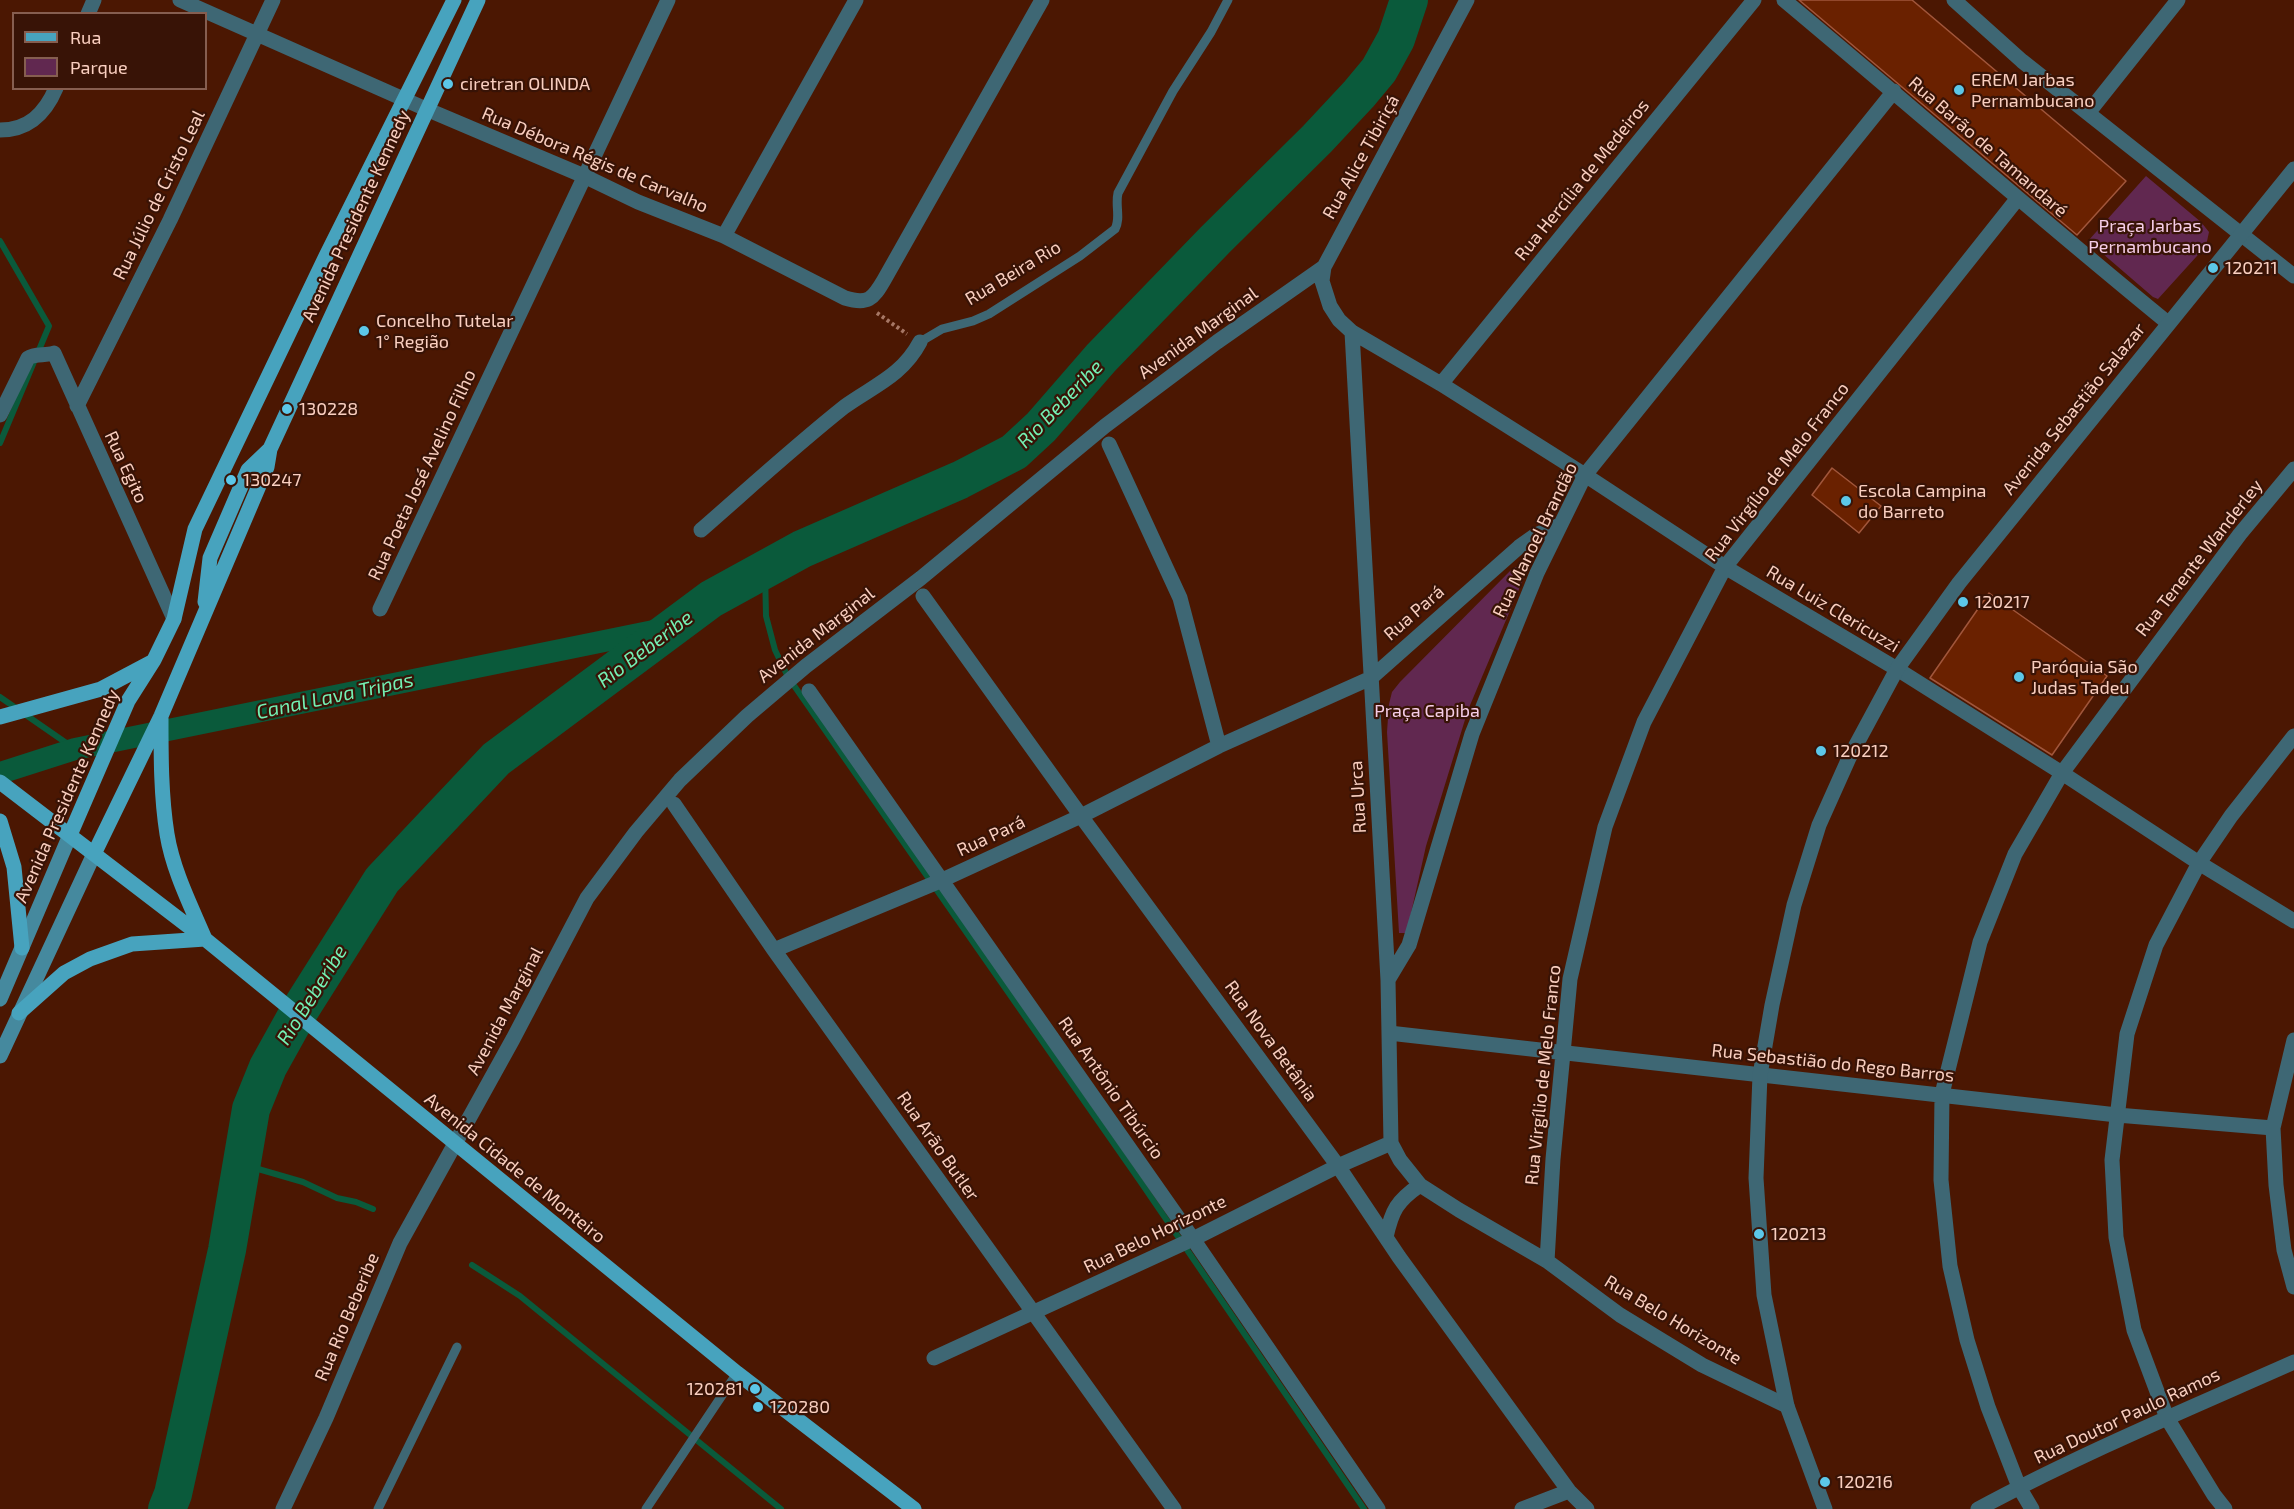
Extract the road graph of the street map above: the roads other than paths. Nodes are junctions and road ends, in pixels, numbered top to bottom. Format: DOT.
graph roads {
  1 [pos="180,0"];
  2 [pos="273,0"];
  3 [pos="454,0"];
  4 [pos="478,0"];
  5 [pos="668,0"];
  6 [pos="856,0"];
  7 [pos="1042,0"];
  8 [pos="1228,0"];
  9 [pos="1467,0"];
  10 [pos="1754,0"];
  11 [pos="1784,0"];
  12 [pos="2178,0"];
  13 [pos="1960,2"];
  14 [pos="206,12"];
  15 [pos="207,12"];
  16 [pos="257,35"];
  17 [pos="55,90"];
  18 [pos="1894,91"];
  19 [pos="404,98"];
  20 [pos="426,109"];
  21 [pos="2088,113"];
  22 [pos="0,130"];
  23 [pos="2294,169"];
  24 [pos="584,176"];
  25 [pos="2018,198"];
  26 [pos="2242,234"];
  27 [pos="724,236"];
  28 [pos="1324,267"];
  29 [pos="2294,276"];
  30 [pos="2168,323"];
  31 [pos="1352,332"];
  32 [pos="920,342"];
  33 [pos="1441,384"];
  34 [pos="76,406"];
  35 [pos="0,415"];
  36 [pos="1109,444"];
  37 [pos="2294,469"];
  38 [pos="1585,475"];
  39 [pos="1560,525"];
  40 [pos="701,530"];
  41 [pos="1725,567"];
  42 [pos="923,596"];
  43 [pos="380,609"];
  44 [pos="174,619"];
  45 [pos="154,660"];
  46 [pos="1897,669"];
  47 [pos="1371,678"];
  48 [pos="809,690"];
  49 [pos="161,716"];
  50 [pos="0,717"];
  51 [pos="2294,736"];
  52 [pos="1219,746"];
  53 [pos="2062,773"];
  54 [pos="0,782"];
  55 [pos="674,804"];
  56 [pos="1081,816"];
  57 [pos="0,821"];
  58 [pos="70,836"];
  59 [pos="94,854"];
  60 [pos="2199,862"];
  61 [pos="940,881"];
  62 [pos="2294,921"];
  63 [pos="205,939"];
  64 [pos="22,948"];
  65 [pos="774,950"];
  66 [pos="1388,980"];
  67 [pos="0,999"];
  68 [pos="19,1013"];
  69 [pos="1389,1033"];
  70 [pos="2294,1040"];
  71 [pos="1562,1053"];
  72 [pos="0,1056"];
  73 [pos="1760,1075"];
  74 [pos="1942,1094"];
  75 [pos="2117,1115"];
  76 [pos="2273,1128"];
  77 [pos="1391,1143"];
  78 [pos="455,1144"];
  79 [pos="1338,1166"];
  80 [pos="1420,1185"];
  81 [pos="1386,1237"];
  82 [pos="1192,1239"];
  83 [pos="1547,1261"];
  84 [pos="2294,1287"];
  85 [pos="1033,1313"];
  86 [pos="457,1347"];
  87 [pos="934,1358"];
  88 [pos="2294,1362"];
  89 [pos="737,1373"];
  90 [pos="1787,1406"];
  91 [pos="2167,1418"];
  92 [pos="2019,1487"];
  93 [pos="1569,1491"];
  94 [pos="283,1509"];
  95 [pos="378,1509"];
  96 [pos="646,1509"];
  97 [pos="914,1509"];
  98 [pos="1174,1509"];
  99 [pos="1378,1509"];
  100 [pos="1522,1509"];
  101 [pos="1587,1509"];
  102 [pos="1825,1509"];
  103 [pos="1978,1509"];
  104 [pos="2032,1509"];
  105 [pos="2225,1509"];
  1 -- 14 [label="street, Rua Débora Régis de Carvalho"];
  2 -- 16 [label="street, Rua Júlio de Cristo Leal"];
  3 -- 19 [label="main road, Avenida Presidente Kennedy"];
  4 -- 20 [label="main road, Avenida Presidente Kennedy"];
  5 -- 24 [label="street, Rua Poeta José Avelino Filho"];
  6 -- 27 [label="street"];
  7 -- 27 [label="street, Rua Débora Régis de Carvalho"];
  8 -- 32 [label="lane, Rua Beira Rio"];
  9 -- 28 [label="street, Rua Alice Tibiriçá"];
  10 -- 33 [label="street, Rua Hercília de Medeiros"];
  11 -- 18 [label="street, Rua Barão de Tamandaré"];
  12 -- 21 [label="street"];
  13 -- 21 [label="street"];
  15 -- 16 [label="street, Rua Débora Régis de Carvalho"];
  16 -- 19 [label="street, Rua Débora Régis de Carvalho"];
  16 -- 34 [label="street, Rua Júlio de Cristo Leal"];
  17 -- 22 [label="street"];
  18 -- 25 [label="street, Rua Barão de Tamandaré"];
  18 -- 38 [label="street, Rua Manoel Brandão"];
  19 -- 20 [label="street, Rua Débora Régis de Carvalho"];
  19 -- 44 [label="main road, Avenida Presidente Kennedy"];
  20 -- 24 [label="street, Rua Débora Régis de Carvalho"];
  20 -- 49 [label="main road, Avenida Presidente Kennedy"];
  21 -- 26 [label="street"];
  23 -- 26 [label="street, Avenida Sebastião Salazar"];
  24 -- 27 [label="street, Rua Débora Régis de Carvalho"];
  24 -- 43 [label="street, Rua Poeta José Avelino Filho"];
  25 -- 30 [label="street, Rua Barão de Tamandaré"];
  25 -- 41 [label="street, Rua Virgílio de Melo Franco"];
  26 -- 29 [label="street"];
  26 -- 30 [label="street, Avenida Sebastião Salazar"];
  28 -- 31 [label="street"];
  28 -- 78 [label="street, Avenida Marginal"];
  30 -- 46 [label="street, Avenida Sebastião Salazar"];
  31 -- 33 [label="street, Rua Luiz Clericuzzi"];
  31 -- 47 [label="street, Rua Urca"];
  32 -- 40 [label="street, Rua Beira Rio"];
  33 -- 38 [label="street, Rua Luiz Clericuzzi"];
  34 -- 35 [label="street, Rua Egito"];
  34 -- 44 [label="street, Rua Egito"];
  36 -- 52 [label="street"];
  37 -- 53 [label="street, Rua Tenente Wanderley"];
  38 -- 39 [label="street, Rua Manoel Brandão"];
  38 -- 41 [label="street, Rua Luiz Clericuzzi"];
  39 -- 47 [label="street, Rua Pará"];
  39 -- 66 [label="street, Rua Manoel Brandão"];
  41 -- 46 [label="street, Rua Luiz Clericuzzi"];
  41 -- 71 [label="street, Rua Virgílio de Melo Franco"];
  42 -- 56 [label="street, Rua Nova Betânia"];
  44 -- 45 [label="main road, Avenida Presidente Kennedy"];
  45 -- 50 [label="main road"];
  45 -- 58 [label="main road, Avenida Presidente Kennedy"];
  46 -- 53 [label="street, Rua Luiz Clericuzzi"];
  46 -- 73 [label="street, Avenida Sebastião Salazar"];
  47 -- 52 [label="street, Rua Pará"];
  47 -- 66 [label="street, Rua Urca"];
  48 -- 61 [label="street, Rua Antônio Tibúrcio"];
  49 -- 59 [label="main road, Avenida Presidente Kennedy"];
  49 -- 63 [label="main road"];
  51 -- 60 [label="street"];
  52 -- 56 [label="street, Rua Pará"];
  53 -- 60 [label="street, Rua Luiz Clericuzzi"];
  53 -- 74 [label="street, Rua Tenente Wanderley"];
  54 -- 58 [label="main road, Avenida Cidade de Monteiro"];
  55 -- 65 [label="street, Rua Arão Butler"];
  56 -- 61 [label="street, Rua Pará"];
  56 -- 79 [label="street, Rua Nova Betânia"];
  57 -- 64 [label="main road"];
  58 -- 59 [label="main road, Avenida Cidade de Monteiro"];
  58 -- 64 [label="main road, Avenida Presidente Kennedy"];
  59 -- 63 [label="main road, Avenida Cidade de Monteiro"];
  59 -- 68 [label="main road, Avenida Presidente Kennedy"];
  60 -- 62 [label="street, Rua Luiz Clericuzzi"];
  60 -- 75 [label="street"];
  61 -- 65 [label="street, Rua Pará"];
  61 -- 82 [label="street, Rua Antônio Tibúrcio"];
  63 -- 68 [label="main road"];
  63 -- 78 [label="main road, Avenida Cidade de Monteiro"];
  64 -- 67 [label="main road, Avenida Presidente Kennedy"];
  65 -- 85 [label="street, Rua Arão Butler"];
  66 -- 69 [label="street, Rua Urca"];
  68 -- 72 [label="main road, Avenida Presidente Kennedy"];
  69 -- 71 [label="street, Rua Sebastião do Rego Barros"];
  69 -- 77 [label="street, Rua Urca"];
  70 -- 76 [label="street"];
  71 -- 73 [label="street, Rua Sebastião do Rego Barros"];
  71 -- 83 [label="street, Rua Virgílio de Melo Franco"];
  73 -- 74 [label="street, Rua Sebastião do Rego Barros"];
  73 -- 90 [label="street, Avenida Sebastião Salazar"];
  74 -- 75 [label="street, Rua Sebastião do Rego Barros"];
  74 -- 92 [label="street, Rua Tenente Wanderley"];
  75 -- 76 [label="street, Rua Sebastião do Rego Barros"];
  75 -- 91 [label="street"];
  76 -- 84 [label="street"];
  77 -- 79 [label="street, Rua Belo Horizonte"];
  77 -- 80 [label="street"];
  78 -- 89 [label="main road, Avenida Cidade de Monteiro"];
  78 -- 94 [label="street, Rua Rio Beberibe"];
  79 -- 81 [label="street, Rua Nova Betânia"];
  79 -- 82 [label="street, Rua Belo Horizonte"];
  80 -- 81 [label="street"];
  80 -- 83 [label="street, Rua Belo Horizonte"];
  81 -- 93 [label="street, Rua Nova Betânia"];
  82 -- 85 [label="street, Rua Belo Horizonte"];
  82 -- 99 [label="street, Rua Antônio Tibúrcio"];
  83 -- 90 [label="street, Rua Belo Horizonte"];
  85 -- 87 [label="street, Rua Belo Horizonte"];
  85 -- 98 [label="street, Rua Arão Butler"];
  86 -- 95 [label="lane"];
  88 -- 91 [label="street, Rua Doutor Paulo Ramos"];
  89 -- 96 [label="lane"];
  89 -- 97 [label="main road, Avenida Cidade de Monteiro"];
  90 -- 102 [label="street, Avenida Sebastião Salazar"];
  91 -- 92 [label="street, Rua Doutor Paulo Ramos"];
  91 -- 105 [label="street"];
  92 -- 103 [label="street, Rua Doutor Paulo Ramos"];
  92 -- 104 [label="street, Rua Tenente Wanderley"];
  93 -- 100 [label="street"];
  93 -- 101 [label="street, Rua Nova Betânia"];
}
